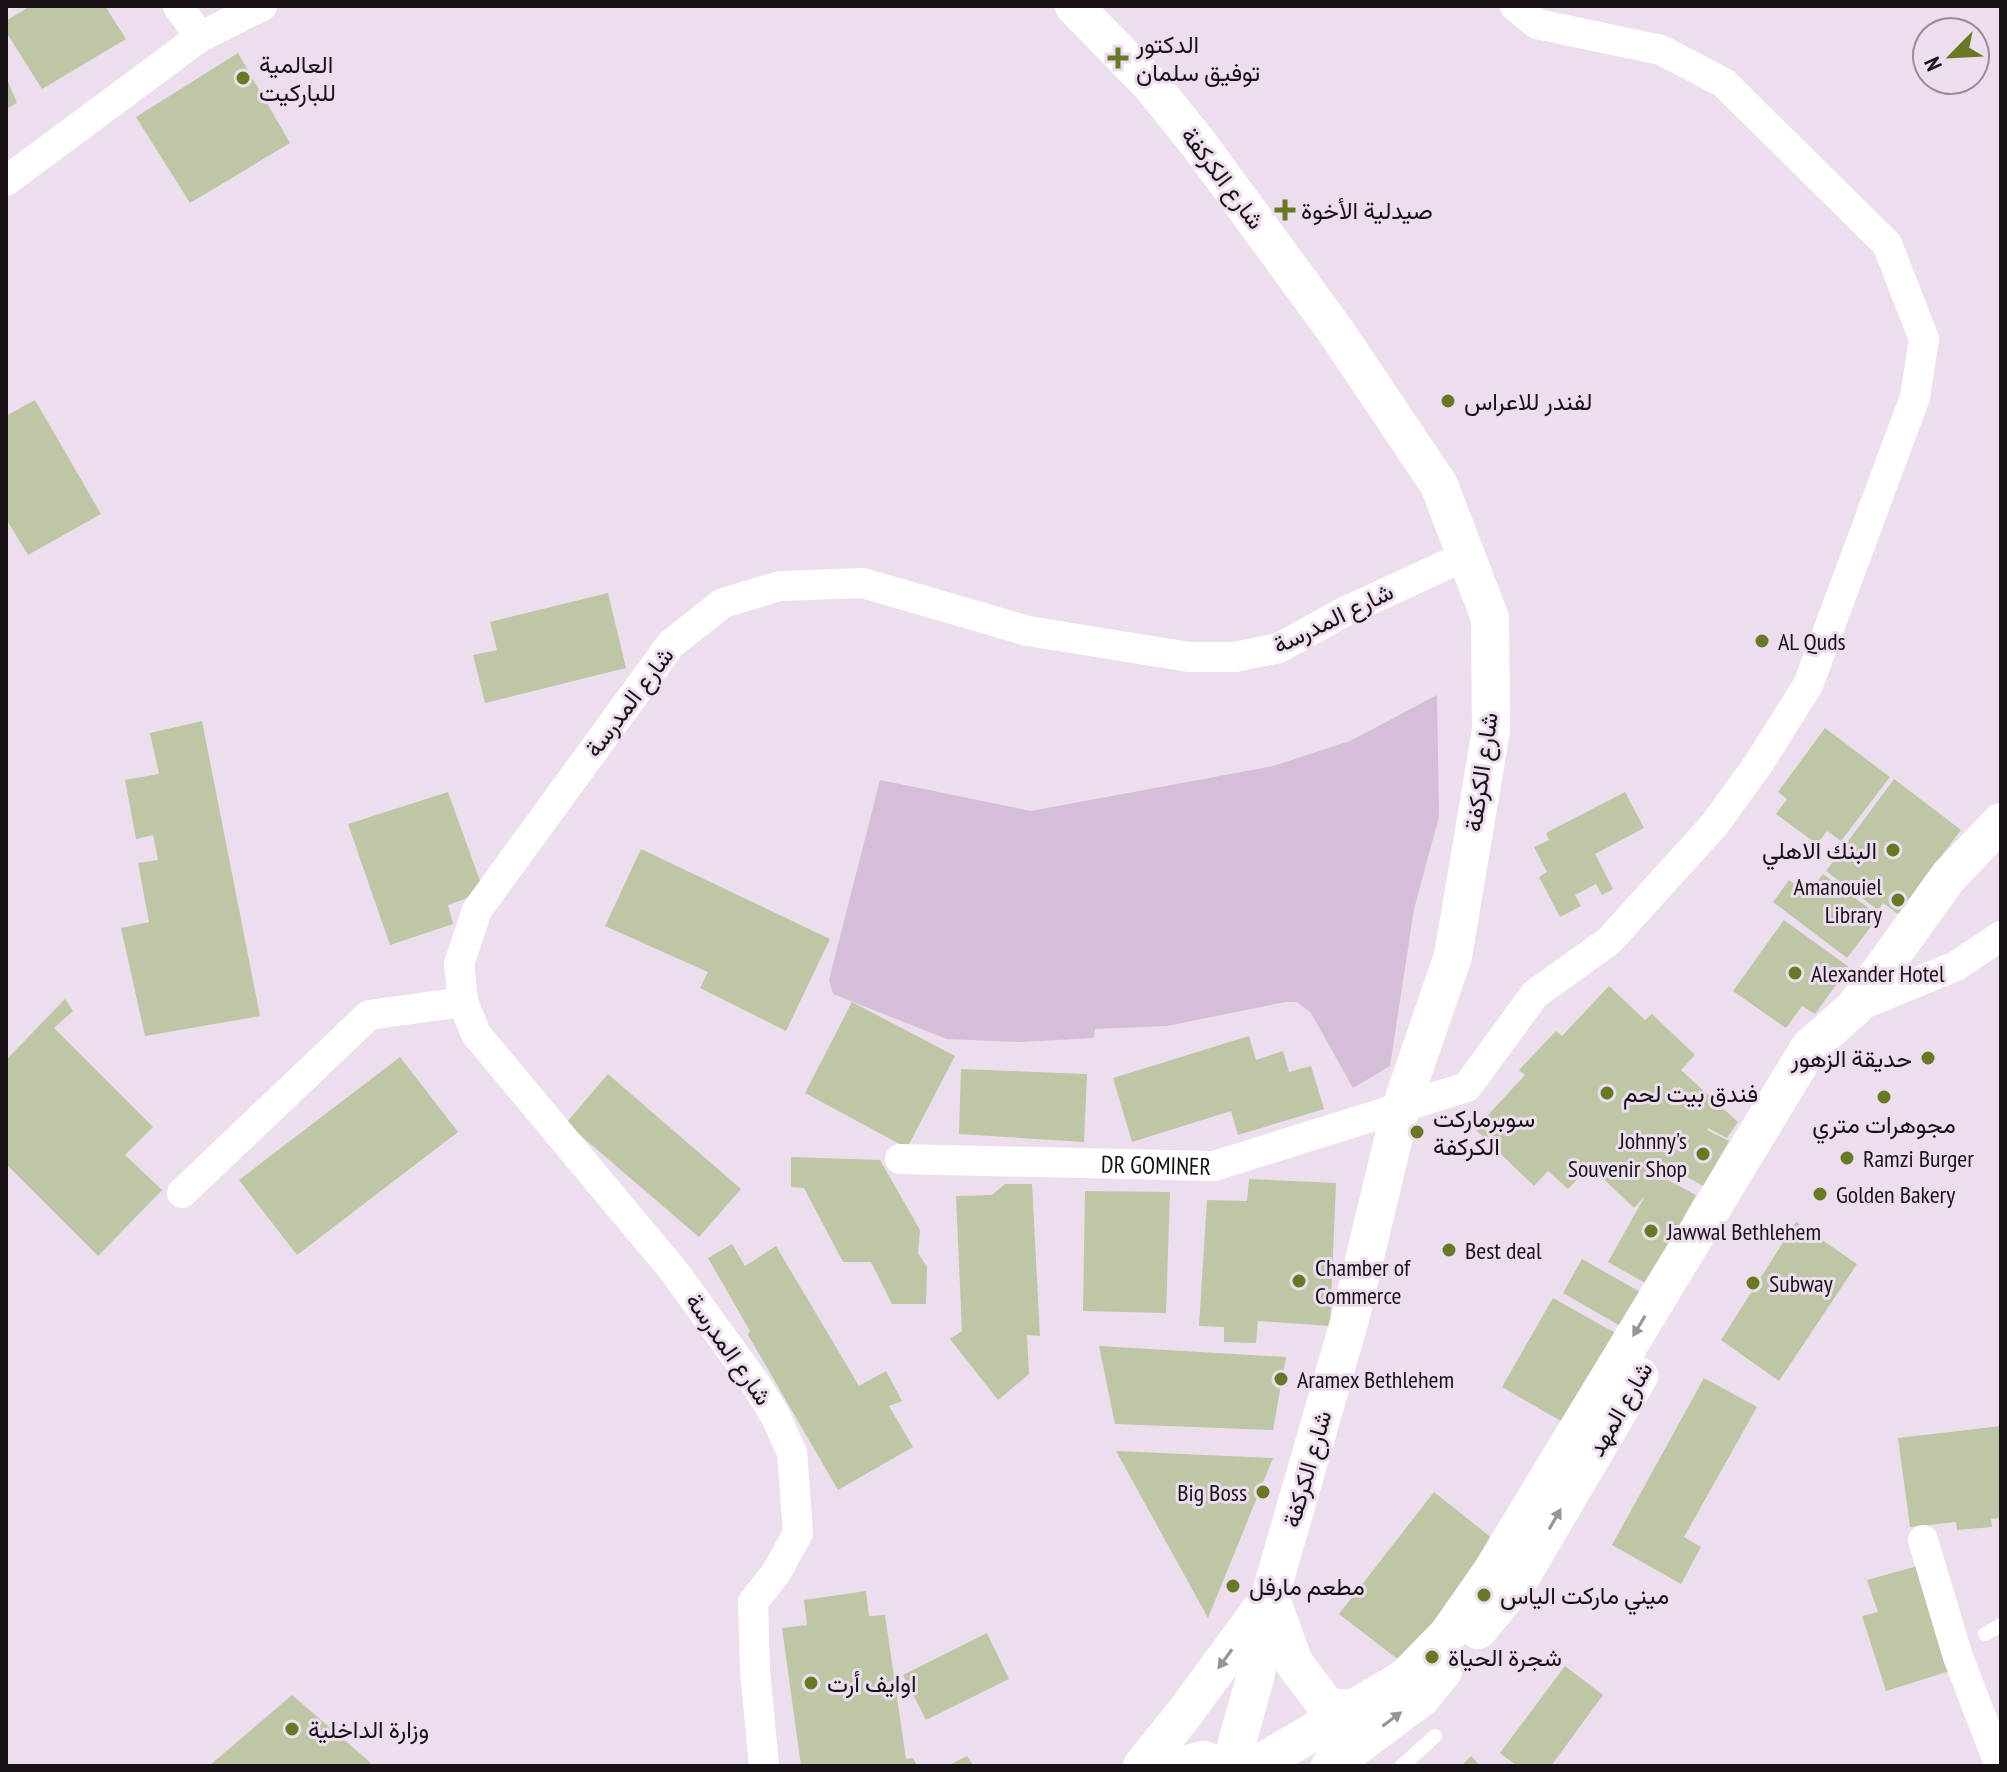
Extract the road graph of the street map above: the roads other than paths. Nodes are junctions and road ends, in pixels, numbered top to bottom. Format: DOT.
graph roads {
  1 [pos="178,6"];
  2 [pos="262,6"];
  3 [pos="1515,6"];
  4 [pos="1086,10"];
  5 [pos="200,37"];
  6 [pos="6,181"];
  7 [pos="1465,556"];
  8 [pos="2001,822"];
  9 [pos="2001,936"];
  10 [pos="463,1002"];
  11 [pos="1854,1008"];
  12 [pos="1401,1107"];
  13 [pos="900,1159"];
  14 [pos="182,1193"];
  15 [pos="1923,1540"];
  16 [pos="1270,1596"];
  17 [pos="2001,1625"];
  18 [pos="1985,1634"];
  19 [pos="1352,1708"];
  20 [pos="1184,1714"];
  21 [pos="1435,1736"];
  22 [pos="764,1766"];
  23 [pos="1142,1766"];
  24 [pos="1168,1766"];
  25 [pos="1180,1766"];
  26 [pos="1224,1766"];
  27 [pos="1236,1766"];
  28 [pos="1255,1766"];
  29 [pos="1330,1766"];
  30 [pos="1402,1766"];
  31 [pos="2000,1766"];
  1 -- 5 [label="street"];
  2 -- 5 [label="street"];
  3 -- 12 [label="street, DR GOMINER"];
  4 -- 7 [label="street, شارع الكركفة"];
  5 -- 6 [label="street"];
  7 -- 10 [label="street, شارع المدرسة"];
  7 -- 12 [label="street, شارع الكركفة"];
  8 -- 11 [label="street, شارع المهد"];
  9 -- 11 [label="street"];
  10 -- 14 [label="street"];
  10 -- 22 [label="street, شارع المدرسة"];
  11 -- 19 [label="street, شارع المهد, one-way"];
  29 -- 11 [label="street, شارع المهد, one-way"];
  12 -- 13 [label="street, DR GOMINER"];
  12 -- 16 [label="street, شارع الكركفة"];
  15 -- 31 [label="street"];
  16 -- 19 [label="street"];
  16 -- 20 [label="street, one-way"];
  16 -- 27 [label="street"];
  17 -- 18 [label="lane"];
  19 -- 28 [label="street, شارع المهد"];
  20 -- 23 [label="street"];
  20 -- 24 [label="street"];
  21 -- 30 [label="lane"];
  25 -- 26 [label="street"];
}
